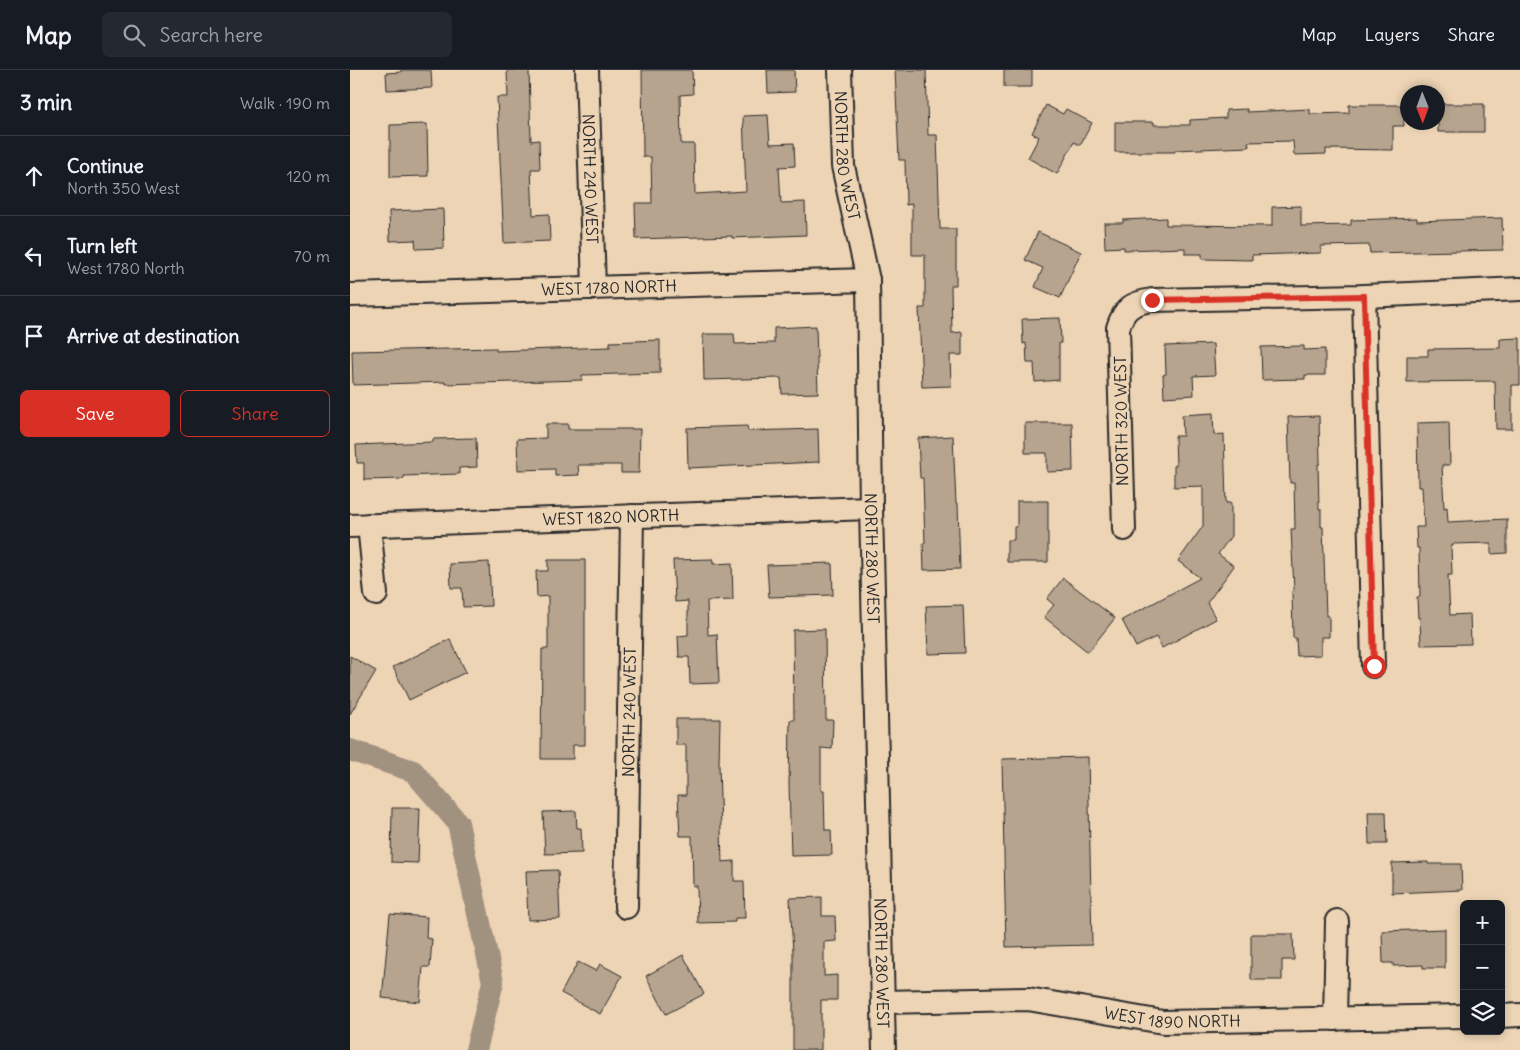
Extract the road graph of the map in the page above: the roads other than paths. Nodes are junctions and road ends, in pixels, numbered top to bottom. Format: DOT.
graph roads {
  1 [pos="587,70"];
  2 [pos="840,70"];
  3 [pos="868,280"];
  4 [pos="594,288"];
  5 [pos="1520,289"];
  6 [pos="350,295"];
  7 [pos="1364,296"];
  8 [pos="871,508"];
  9 [pos="632,516"];
  10 [pos="360,526"];
  11 [pos="1124,529"];
  12 [pos="376,594"];
  13 [pos="1374,666"];
  14 [pos="626,907"];
  15 [pos="1337,921"];
  16 [pos="882,1002"];
  17 [pos="1520,1015"];
  18 [pos="1460,1016"];
  19 [pos="1505,1016"];
  20 [pos="1335,1019"];
  21 [pos="884,1050"];
  1 -- 4 [label="street, NORTH 240 WEST"];
  2 -- 3 [label="street, NORTH 280 WEST"];
  3 -- 4 [label="street, WEST 1780 NORTH"];
  3 -- 8 [label="street, NORTH 280 WEST"];
  4 -- 6 [label="street, WEST 1780 NORTH"];
  5 -- 7 [label="street"];
  7 -- 11 [label="street, NORTH 320 WEST"];
  7 -- 13 [label="street"];
  8 -- 9 [label="street, WEST 1820 NORTH"];
  8 -- 16 [label="street, NORTH 280 WEST"];
  9 -- 10 [label="street, WEST 1820 NORTH"];
  9 -- 14 [label="street, NORTH 240 WEST"];
  10 -- 12 [label="street"];
  15 -- 20 [label="street"];
  16 -- 20 [label="street, WEST 1890 NORTH"];
  16 -- 21 [label="street, NORTH 280 WEST"];
  17 -- 19 [label="street"];
  18 -- 20 [label="street, WEST 1890 NORTH"];
}
